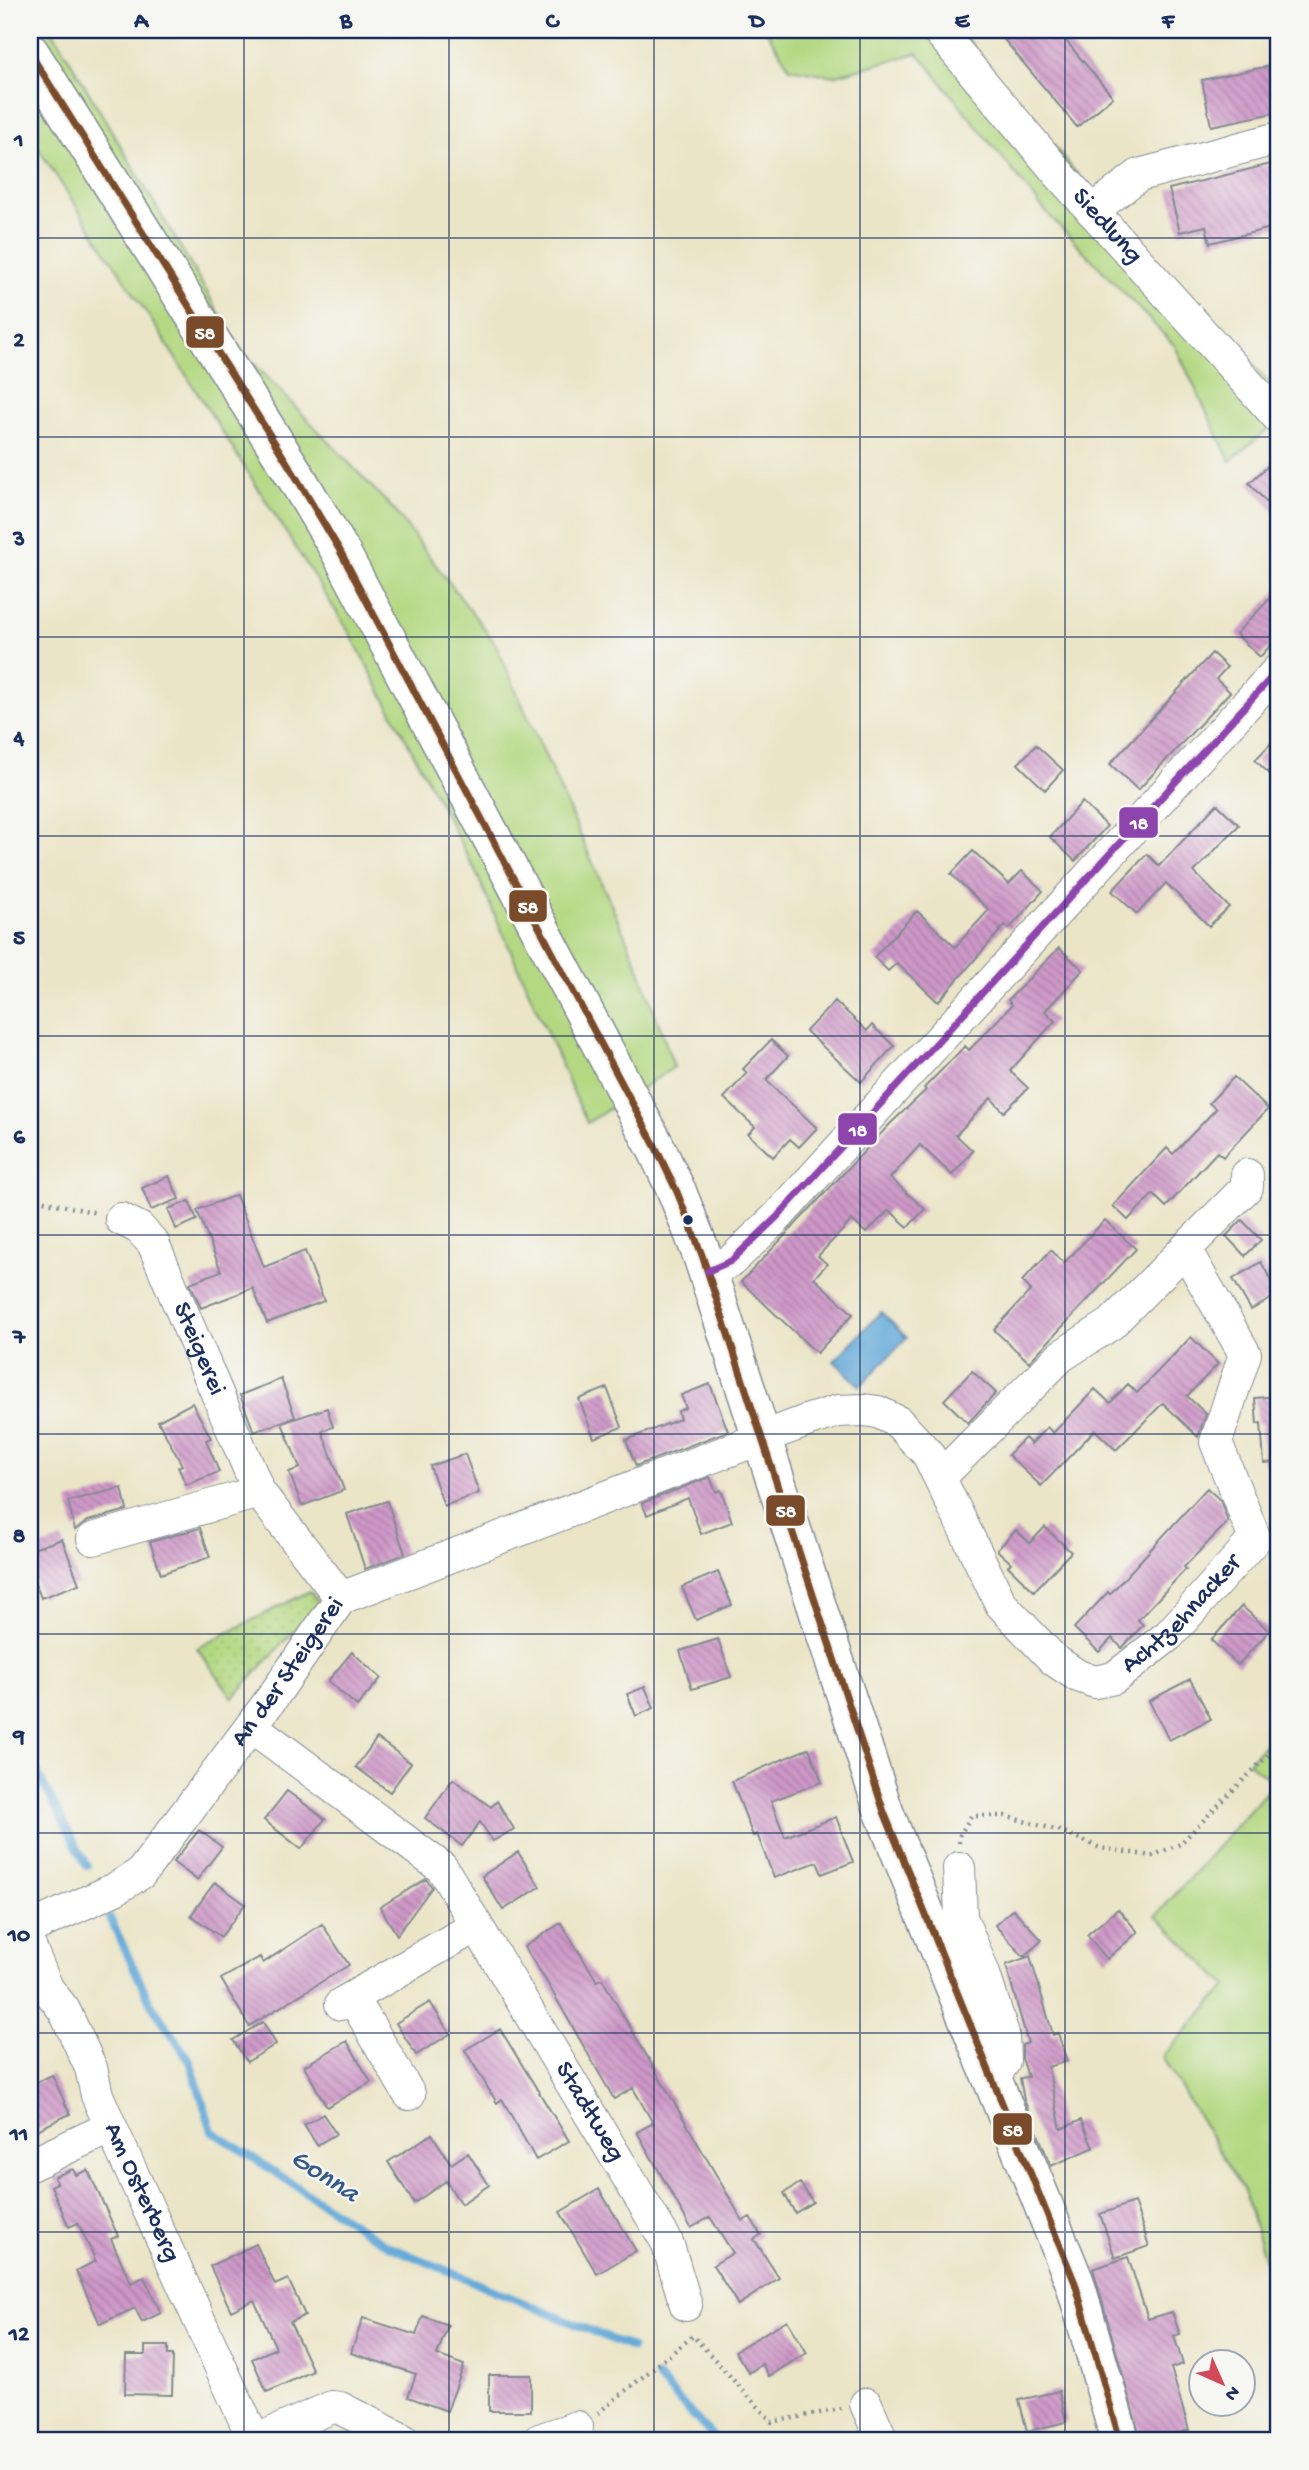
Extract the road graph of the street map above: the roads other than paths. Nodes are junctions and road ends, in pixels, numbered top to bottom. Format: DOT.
graph roads {
  1 [pos="938,30"];
  2 [pos="30,53"];
  3 [pos="1279,138"];
  4 [pos="1091,211"];
  5 [pos="1279,418"];
  6 [pos="1279,669"];
  7 [pos="1247,1175"];
  8 [pos="121,1219"];
  9 [pos="1186,1251"];
  10 [pos="708,1270"];
  11 [pos="761,1437"];
  12 [pos="940,1476"];
  13 [pos="259,1492"];
  14 [pos="93,1539"];
  15 [pos="341,1598"];
  16 [pos="251,1726"];
  17 [pos="959,1868"];
  18 [pos="476,1926"];
  19 [pos="30,1928"];
  20 [pos="30,1947"];
  21 [pos="992,2079"];
  22 [pos="409,2094"];
  23 [pos="111,2127"];
  24 [pos="30,2165"];
  25 [pos="686,2305"];
  26 [pos="866,2404"];
  27 [pos="577,2427"];
  28 [pos="256,2440"];
  29 [pos="403,2440"];
  30 [pos="539,2440"];
  31 [pos="883,2440"];
  32 [pos="1120,2440"];
  1 -- 4 [label="street, Siedlung"];
  2 -- 10 [label="main road"];
  3 -- 4 [label="street"];
  4 -- 5 [label="street, Siedlung"];
  6 -- 10 [label="street"];
  7 -- 9 [label="street"];
  8 -- 13 [label="street, Steigerei"];
  9 -- 12 [label="street"];
  9 -- 12 [label="street, Achtzehnacker"];
  10 -- 11 [label="main road"];
  11 -- 12 [label="street, Achtzehnacker"];
  11 -- 15 [label="street, An der Steigerei"];
  11 -- 21 [label="main road"];
  13 -- 14 [label="street"];
  13 -- 15 [label="street, Steigerei"];
  15 -- 16 [label="street, An der Steigerei"];
  16 -- 18 [label="street, Stadtweg"];
  16 -- 19 [label="street, An der Steigerei"];
  17 -- 21 [label="street"];
  18 -- 22 [label="street"];
  18 -- 25 [label="street, Stadtweg"];
  20 -- 23 [label="street, Am Osterberg"];
  21 -- 32 [label="main road"];
  23 -- 24 [label="street"];
  23 -- 28 [label="street, Am Osterberg"];
  26 -- 31 [label="street"];
  27 -- 30 [label="street"];
  28 -- 29 [label="street"];
}
